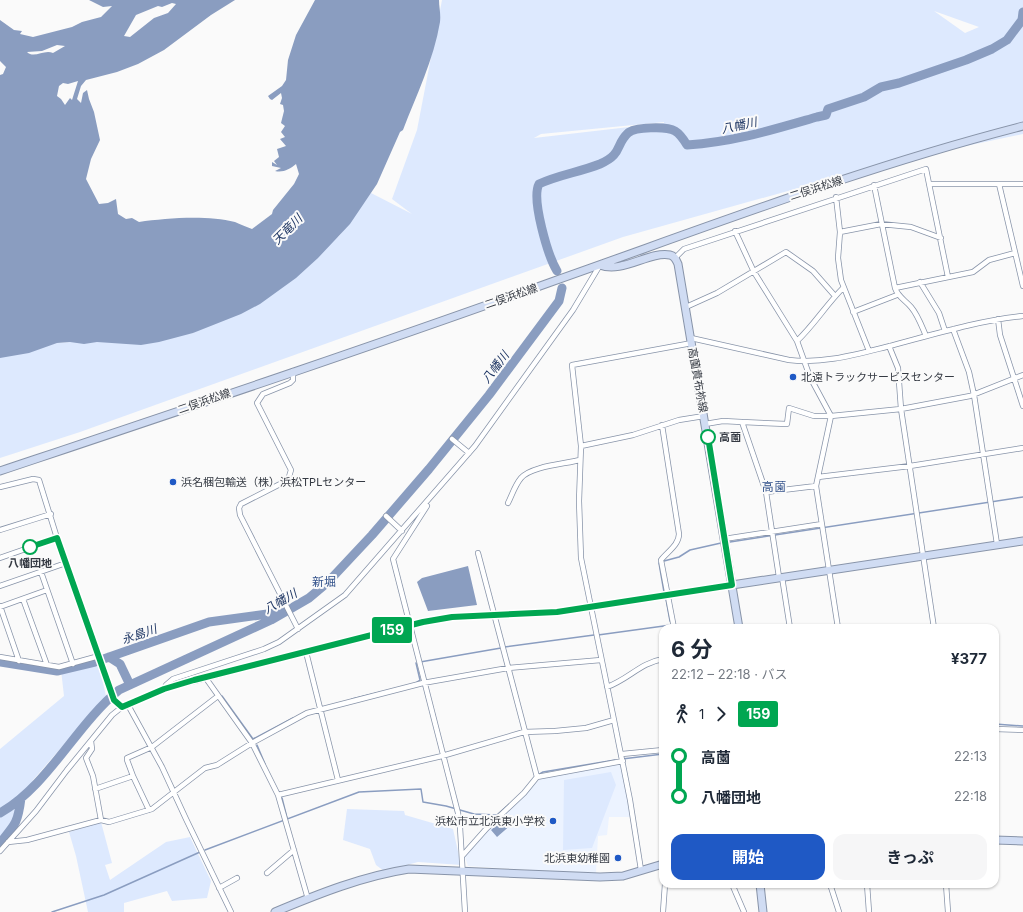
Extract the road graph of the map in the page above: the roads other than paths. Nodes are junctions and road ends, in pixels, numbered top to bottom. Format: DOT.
graph roads {
  1 [pos="1023,126"];
  2 [pos="929,184"];
  3 [pos="999,184"];
  4 [pos="1023,184"];
  5 [pos="874,185"];
  6 [pos="836,197"];
  7 [pos="881,224"];
  8 [pos="735,231"];
  9 [pos="840,232"];
  10 [pos="941,238"];
  11 [pos="1015,253"];
  12 [pos="675,258"];
  13 [pos="600,265"];
  14 [pos="754,272"];
  15 [pos="948,277"];
  16 [pos="920,282"];
  17 [pos="1023,286"];
  18 [pos="843,288"];
  19 [pos="894,288"];
  20 [pos="897,295"];
  21 [pos="835,296"];
  22 [pos="686,307"];
  23 [pos="853,312"];
  24 [pos="1023,316"];
  25 [pos="998,319"];
  26 [pos="953,329"];
  27 [pos="945,331"];
  28 [pos="926,336"];
  29 [pos="691,341"];
  30 [pos="797,342"];
  31 [pos="889,346"];
  32 [pos="869,351"];
  33 [pos="805,362"];
  34 [pos="293,371"];
  35 [pos="1023,376"];
  36 [pos="1014,379"];
  37 [pos="974,395"];
  38 [pos="1023,406"];
  39 [pos="901,409"];
  40 [pos="704,416"];
  41 [pos="831,416"];
  42 [pos="742,422"];
  43 [pos="705,424"];
  44 [pos="662,425"];
  45 [pos="452,439"];
  46 [pos="581,446"];
  47 [pos="1023,448"];
  48 [pos="469,453"];
  49 [pos="983,453"];
  50 [pos="580,460"];
  51 [pos="910,466"];
  52 [pos="0,471"];
  53 [pos="818,477"];
  54 [pos="816,486"];
  55 [pos="0,487"];
  56 [pos="766,492"];
  57 [pos="433,495"];
  58 [pos="508,503"];
  59 [pos="51,514"];
  60 [pos="386,516"];
  61 [pos="822,526"];
  62 [pos="0,530"];
  63 [pos="402,531"];
  64 [pos="772,533"];
  65 [pos="57,538"];
  66 [pos="724,539"];
  67 [pos="1023,541"];
  68 [pos="997,544"];
  69 [pos="478,553"];
  70 [pos="924,556"];
  71 [pos="0,558"];
  72 [pos="66,563"];
  73 [pos="829,570"];
  74 [pos="41,572"];
  75 [pos="780,577"];
  76 [pos="732,585"];
  77 [pos="0,586"];
  78 [pos="47,590"];
  79 [pos="667,594"];
  80 [pos="23,599"];
  81 [pos="590,606"];
  82 [pos="0,607"];
  83 [pos="494,614"];
  84 [pos="673,624"];
  85 [pos="738,624"];
  86 [pos="789,624"];
  87 [pos="837,624"];
  88 [pos="933,624"];
  89 [pos="409,625"];
  90 [pos="298,629"];
  91 [pos="306,652"];
  92 [pos="0,657"];
  93 [pos="99,657"];
  94 [pos="601,660"];
  95 [pos="659,660"];
  96 [pos="19,661"];
  97 [pos="73,664"];
  98 [pos="47,666"];
  99 [pos="508,668"];
  100 [pos="205,677"];
  101 [pos="424,683"];
  102 [pos="607,687"];
  103 [pos="164,689"];
  104 [pos="218,696"];
  105 [pos="128,705"];
  106 [pos="122,707"];
  107 [pos="321,710"];
  108 [pos="614,720"];
  109 [pos="999,729"];
  110 [pos="1023,730"];
  111 [pos="524,732"];
  112 [pos="91,741"];
  113 [pos="252,743"];
  114 [pos="152,748"];
  115 [pos="659,751"];
  116 [pos="442,756"];
  117 [pos="623,758"];
  118 [pos="133,776"];
  119 [pos="537,777"];
  120 [pos="338,780"];
  121 [pos="95,789"];
  122 [pos="174,791"];
  123 [pos="278,795"];
  124 [pos="149,810"];
  125 [pos="101,820"];
  126 [pos="999,840"];
  127 [pos="1023,840"];
  128 [pos="8,842"];
  129 [pos="294,850"];
  130 [pos="0,851"];
  131 [pos="462,855"];
  132 [pos="659,865"];
  133 [pos="463,870"];
  134 [pos="641,870"];
  135 [pos="267,873"];
  136 [pos="237,878"];
  137 [pos="219,888"];
  138 [pos="665,888"];
  139 [pos="734,888"];
  140 [pos="760,888"];
  141 [pos="831,888"];
  142 [pos="867,888"];
  143 [pos="946,888"];
  144 [pos="308,899"];
  145 [pos="231,912"];
  146 [pos="276,912"];
  147 [pos="465,912"];
  148 [pos="663,912"];
  149 [pos="744,912"];
  150 [pos="763,912"];
  151 [pos="839,912"];
  152 [pos="869,912"];
  153 [pos="948,912"];
  1 -- 13 [label="main road, 二俣浜松線"];
  2 -- 3 [label="street"];
  2 -- 5 [label="street"];
  2 -- 10 [label="street"];
  3 -- 4 [label="street"];
  3 -- 11 [label="street"];
  5 -- 6 [label="street"];
  5 -- 7 [label="street"];
  6 -- 8 [label="street"];
  6 -- 9 [label="street"];
  7 -- 9 [label="street"];
  7 -- 10 [label="street"];
  7 -- 19 [label="street"];
  8 -- 12 [label="street"];
  8 -- 14 [label="street"];
  9 -- 18 [label="street"];
  10 -- 15 [label="street"];
  11 -- 15 [label="street"];
  11 -- 17 [label="street"];
  12 -- 13 [label="main road"];
  12 -- 22 [label="main road, 高薗貴布祢線"];
  13 -- 34 [label="main road, 二俣浜松線"];
  13 -- 48 [label="street"];
  14 -- 21 [label="street"];
  14 -- 22 [label="street"];
  14 -- 30 [label="street"];
  15 -- 16 [label="street"];
  16 -- 19 [label="street"];
  16 -- 27 [label="street"];
  18 -- 21 [label="street"];
  18 -- 23 [label="street"];
  19 -- 20 [label="street"];
  20 -- 23 [label="street"];
  20 -- 28 [label="street"];
  21 -- 30 [label="street"];
  22 -- 29 [label="main road, 高薗貴布祢線"];
  23 -- 32 [label="street"];
  24 -- 25 [label="street"];
  25 -- 26 [label="street"];
  25 -- 36 [label="street"];
  26 -- 27 [label="street"];
  26 -- 37 [label="street"];
  27 -- 28 [label="street"];
  28 -- 31 [label="street"];
  29 -- 33 [label="street"];
  29 -- 40 [label="main road, 高薗貴布祢線"];
  29 -- 46 [label="street"];
  30 -- 33 [label="street"];
  31 -- 32 [label="street"];
  31 -- 39 [label="street"];
  32 -- 33 [label="street"];
  33 -- 41 [label="street"];
  34 -- 52 [label="main road, 二俣浜松線"];
  34 -- 90 [label="street"];
  35 -- 36 [label="street"];
  36 -- 37 [label="street"];
  36 -- 38 [label="street"];
  37 -- 39 [label="street"];
  37 -- 49 [label="street"];
  39 -- 41 [label="street"];
  39 -- 51 [label="street"];
  40 -- 43 [label="main road, 高薗貴布祢線"];
  40 -- 44 [label="street"];
  41 -- 42 [label="street"];
  41 -- 53 [label="street"];
  42 -- 43 [label="street"];
  42 -- 56 [label="street"];
  43 -- 66 [label="main road, 高薗貴布祢線"];
  44 -- 46 [label="street"];
  44 -- 79 [label="street"];
  45 -- 48 [label="street"];
  46 -- 50 [label="street"];
  47 -- 49 [label="street"];
  48 -- 57 [label="street"];
  49 -- 51 [label="street"];
  49 -- 68 [label="street"];
  50 -- 58 [label="street"];
  50 -- 81 [label="street"];
  51 -- 53 [label="street"];
  51 -- 70 [label="street"];
  53 -- 54 [label="street"];
  54 -- 56 [label="street"];
  54 -- 61 [label="street"];
  55 -- 59 [label="street"];
  56 -- 64 [label="street"];
  57 -- 63 [label="street"];
  57 -- 89 [label="street"];
  59 -- 62 [label="street"];
  59 -- 65 [label="street"];
  60 -- 63 [label="street"];
  61 -- 64 [label="street"];
  61 -- 73 [label="street"];
  63 -- 90 [label="street"];
  64 -- 66 [label="street"];
  64 -- 75 [label="street"];
  65 -- 71 [label="street"];
  65 -- 72 [label="street"];
  66 -- 76 [label="main road, 高薗貴布祢線"];
  67 -- 68 [label="main road"];
  68 -- 70 [label="main road"];
  69 -- 83 [label="street"];
  70 -- 73 [label="main road"];
  70 -- 88 [label="street"];
  72 -- 74 [label="street"];
  72 -- 93 [label="street"];
  73 -- 75 [label="main road"];
  73 -- 87 [label="street"];
  74 -- 77 [label="street"];
  74 -- 78 [label="street"];
  75 -- 76 [label="main road"];
  75 -- 86 [label="street"];
  76 -- 79 [label="street"];
  76 -- 85 [label="main road, 高薗貴布祢線"];
  78 -- 80 [label="street"];
  78 -- 97 [label="street"];
  79 -- 81 [label="street"];
  79 -- 84 [label="street"];
  80 -- 82 [label="street"];
  80 -- 98 [label="street"];
  81 -- 83 [label="street"];
  81 -- 94 [label="street"];
  82 -- 96 [label="street"];
  83 -- 89 [label="street"];
  83 -- 99 [label="street"];
  89 -- 91 [label="street"];
  89 -- 101 [label="street"];
  90 -- 103 [label="street"];
  91 -- 100 [label="street"];
  91 -- 107 [label="street"];
  92 -- 96 [label="street"];
  93 -- 97 [label="street"];
  93 -- 106 [label="street"];
  94 -- 99 [label="street"];
  94 -- 102 [label="street"];
  95 -- 102 [label="street"];
  96 -- 98 [label="street"];
  97 -- 98 [label="street"];
  99 -- 101 [label="street"];
  99 -- 111 [label="street"];
  100 -- 103 [label="street"];
  100 -- 104 [label="street"];
  101 -- 107 [label="street"];
  101 -- 116 [label="street"];
  102 -- 108 [label="street"];
  103 -- 105 [label="street"];
  104 -- 113 [label="street"];
  104 -- 114 [label="street"];
  105 -- 106 [label="street"];
  105 -- 114 [label="street"];
  106 -- 112 [label="street"];
  107 -- 113 [label="street"];
  107 -- 120 [label="street"];
  108 -- 111 [label="street"];
  108 -- 117 [label="street"];
  109 -- 110 [label="street"];
  111 -- 116 [label="street"];
  111 -- 119 [label="street"];
  112 -- 121 [label="street"];
  112 -- 128 [label="street"];
  113 -- 122 [label="street"];
  113 -- 123 [label="street"];
  114 -- 118 [label="street"];
  114 -- 122 [label="street"];
  115 -- 117 [label="street"];
  116 -- 120 [label="street"];
  116 -- 131 [label="street"];
  117 -- 119 [label="street"];
  117 -- 134 [label="street"];
  118 -- 121 [label="street"];
  118 -- 124 [label="street"];
  119 -- 131 [label="street"];
  120 -- 123 [label="street"];
  121 -- 125 [label="street"];
  122 -- 124 [label="street"];
  122 -- 137 [label="street"];
  123 -- 129 [label="street"];
  124 -- 125 [label="street"];
  125 -- 128 [label="street"];
  126 -- 127 [label="main road"];
  128 -- 130 [label="street"];
  129 -- 135 [label="street"];
  129 -- 144 [label="street"];
  131 -- 133 [label="street"];
  132 -- 134 [label="main road"];
  133 -- 134 [label="main road"];
  133 -- 144 [label="main road"];
  133 -- 147 [label="street"];
  136 -- 137 [label="street"];
  137 -- 145 [label="street"];
  138 -- 148 [label="street"];
  139 -- 149 [label="street"];
  140 -- 150 [label="main road"];
  141 -- 151 [label="street"];
  142 -- 152 [label="street"];
  143 -- 153 [label="street"];
  144 -- 146 [label="main road"];
}
